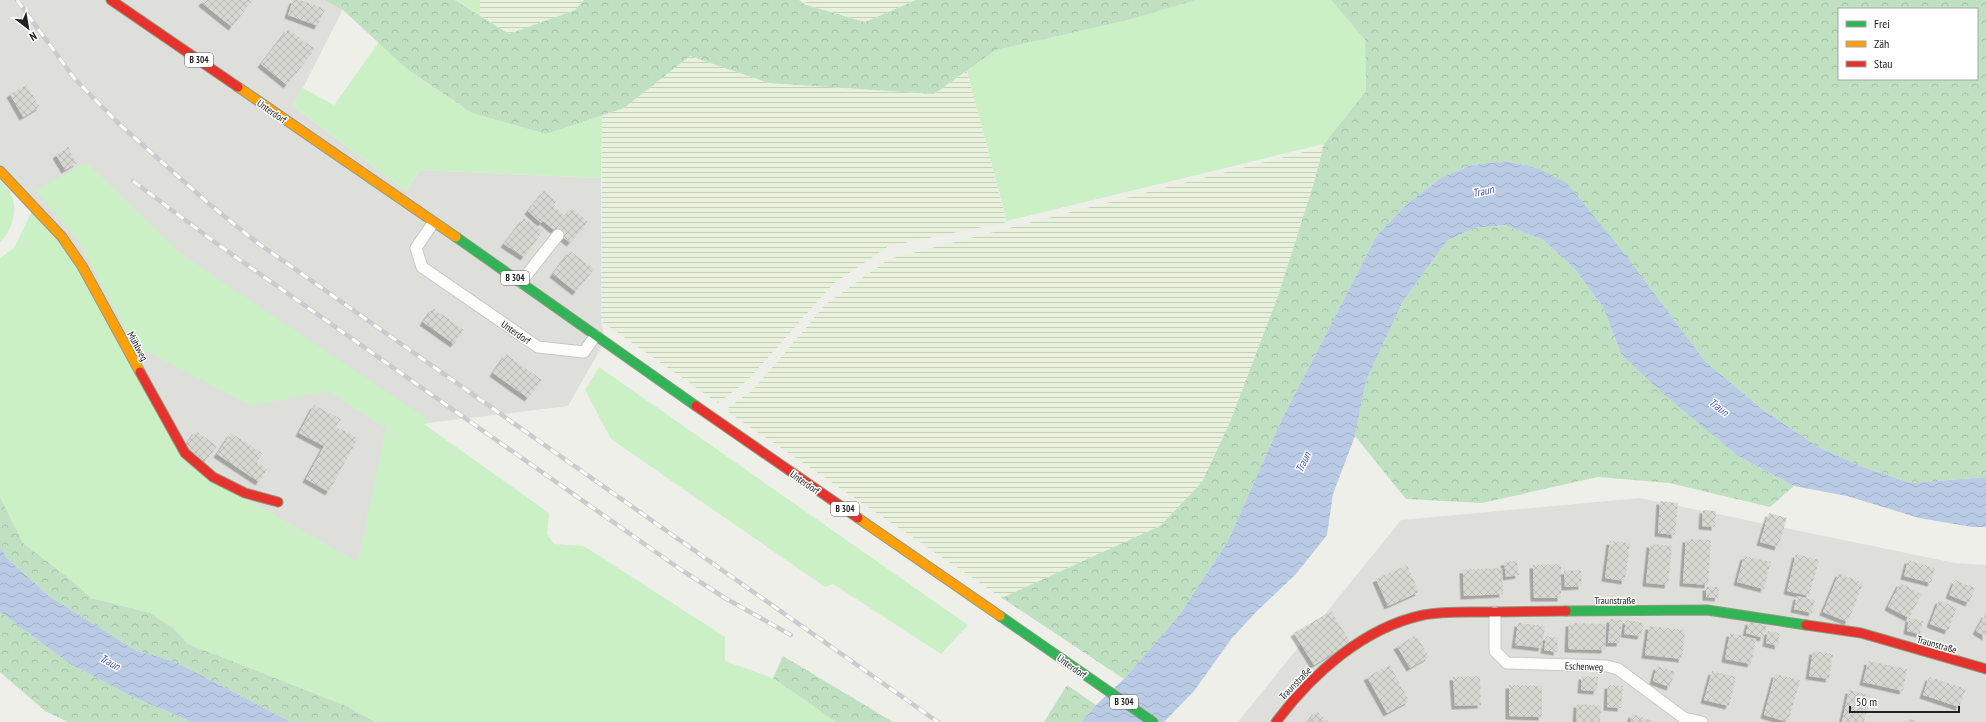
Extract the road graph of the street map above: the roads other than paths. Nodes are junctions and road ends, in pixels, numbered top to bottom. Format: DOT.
graph roads {
  1 [pos="111,0"];
  2 [pos="0,171"];
  3 [pos="433,223"];
  4 [pos="558,235"];
  5 [pos="521,282"];
  6 [pos="595,336"];
  7 [pos="278,502"];
  8 [pos="1495,612"];
  9 [pos="1986,669"];
  10 [pos="1685,720"];
  11 [pos="1153,722"];
  12 [pos="1276,722"];
  13 [pos="1702,722"];
  1 -- 3 [label="main road, Unterdorf / B 304"];
  2 -- 7 [label="main road, Mühlweg"];
  3 -- 5 [label="main road, Unterdorf / B 304"];
  3 -- 6 [label="street, Unterdorf"];
  4 -- 5 [label="street"];
  5 -- 6 [label="main road, Unterdorf / B 304"];
  6 -- 11 [label="main road, Unterdorf / B 304"];
  8 -- 9 [label="main road, Traunstraße"];
  8 -- 10 [label="street, Eschenweg"];
  8 -- 12 [label="main road, Traunstraße"];
  10 -- 13 [label="street, Eschenweg"];
}
